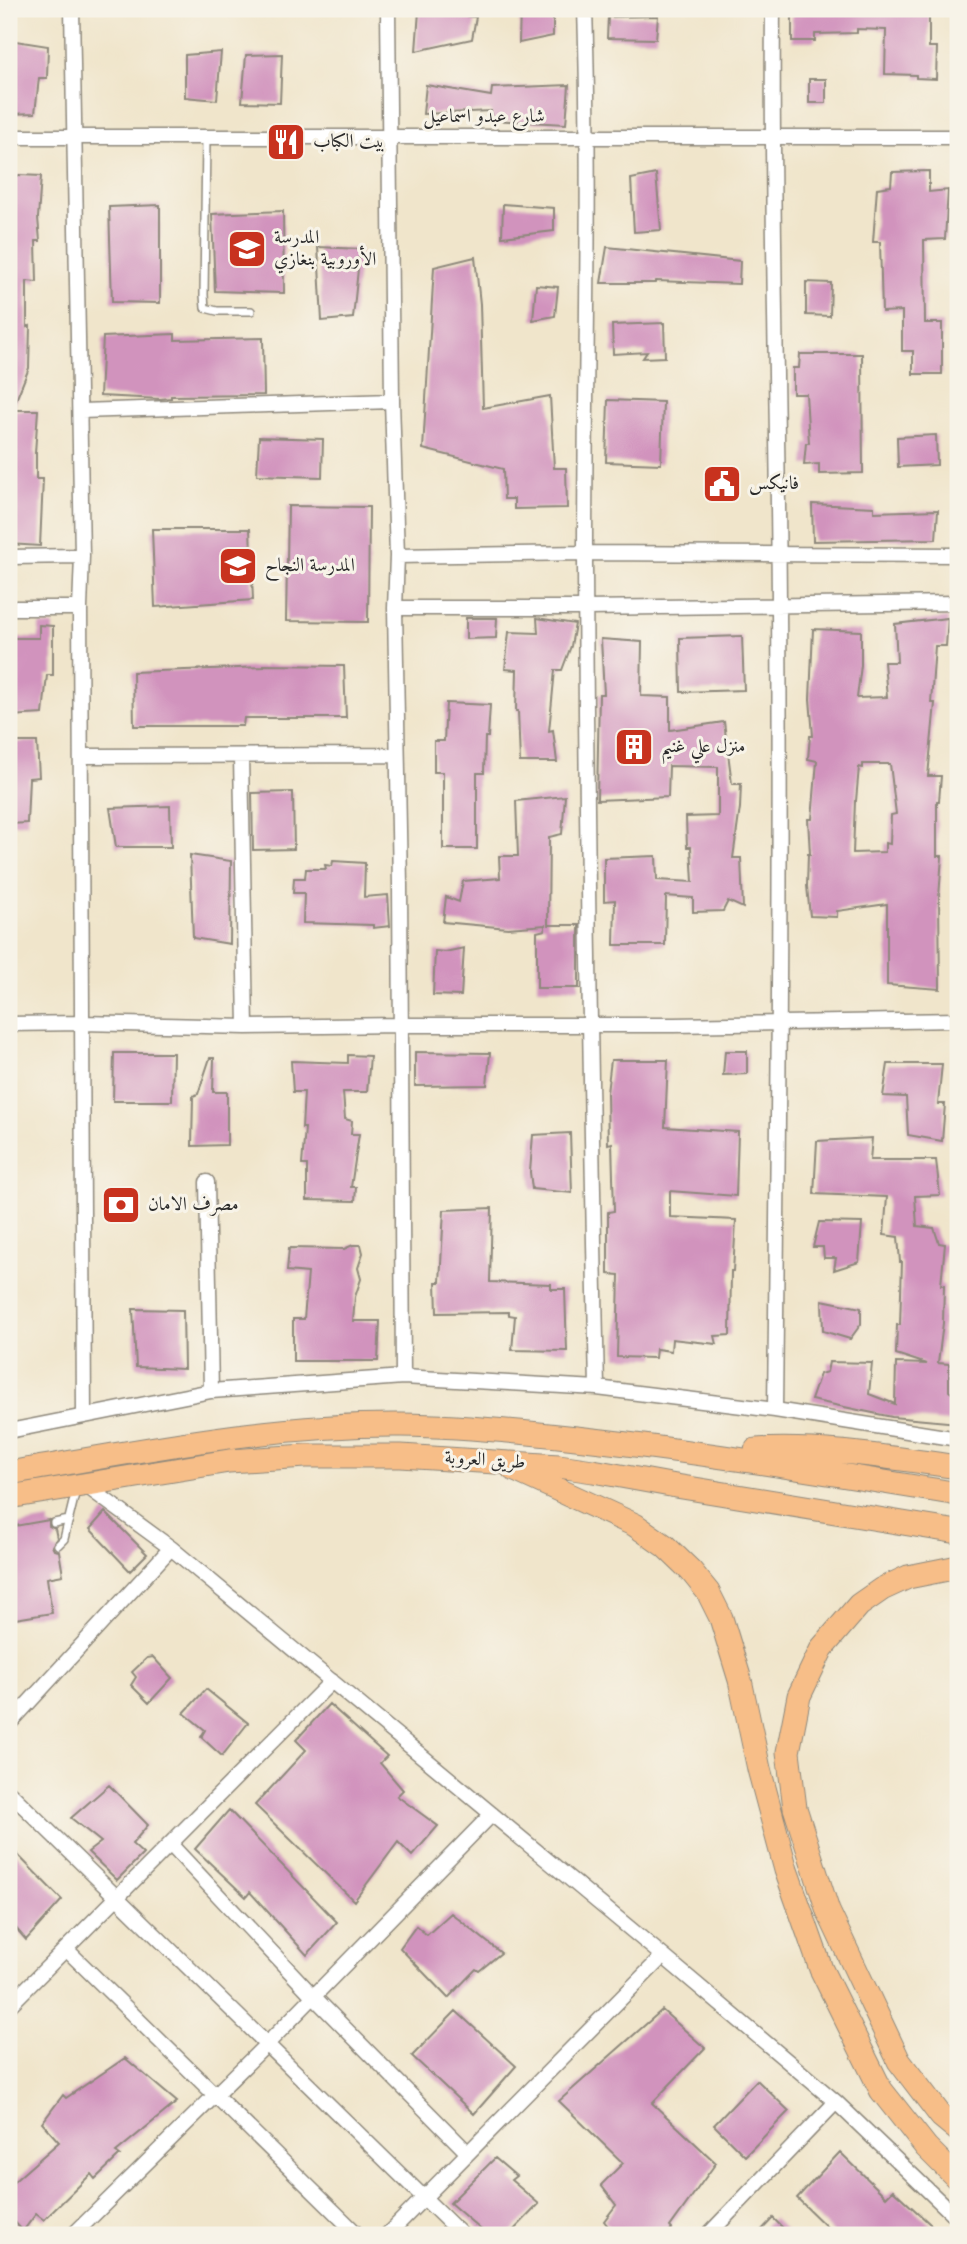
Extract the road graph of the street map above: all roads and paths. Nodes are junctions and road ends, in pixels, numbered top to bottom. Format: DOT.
graph roads {
  1 [pos="72,9"];
  2 [pos="388,9"];
  3 [pos="585,9"];
  4 [pos="773,9"];
  5 [pos="388,136"];
  6 [pos="589,136"];
  7 [pos="9,137"];
  8 [pos="75,137"];
  9 [pos="958,137"];
  10 [pos="206,138"];
  11 [pos="772,138"];
  12 [pos="251,311"];
  13 [pos="392,401"];
  14 [pos="80,411"];
  15 [pos="586,553"];
  16 [pos="778,554"];
  17 [pos="958,555"];
  18 [pos="9,556"];
  19 [pos="82,556"];
  20 [pos="397,556"];
  21 [pos="958,603"];
  22 [pos="779,604"];
  23 [pos="9,608"];
  24 [pos="80,608"];
  25 [pos="395,608"];
  26 [pos="586,608"];
  27 [pos="397,755"];
  28 [pos="81,756"];
  29 [pos="241,756"];
  30 [pos="958,1020"];
  31 [pos="83,1023"];
  32 [pos="9,1024"];
  33 [pos="589,1024"];
  34 [pos="779,1024"];
  35 [pos="400,1025"];
  36 [pos="246,1027"];
  37 [pos="207,1182"];
  38 [pos="403,1377"];
  39 [pos="597,1388"];
  40 [pos="211,1391"];
  41 [pos="775,1410"];
  42 [pos="84,1416"];
  43 [pos="9,1431"];
  44 [pos="958,1439"];
  45 [pos="709,1454"];
  46 [pos="497,1462"];
  47 [pos="958,1467"];
  48 [pos="9,1473"];
  49 [pos="81,1485"];
  50 [pos="958,1494"];
  51 [pos="9,1497"];
  52 [pos="69,1520"];
  53 [pos="54,1523"];
  54 [pos="958,1532"];
  55 [pos="58,1545"];
  56 [pos="170,1548"];
  57 [pos="958,1567"];
  58 [pos="332,1681"];
  59 [pos="9,1724"];
  60 [pos="9,1792"];
  61 [pos="492,1814"];
  62 [pos="170,1844"];
  63 [pos="116,1897"];
  64 [pos="66,1949"];
  65 [pos="663,1956"];
  66 [pos="313,1996"];
  67 [pos="9,2006"];
  68 [pos="267,2044"];
  69 [pos="215,2095"];
  70 [pos="836,2102"];
  71 [pos="958,2130"];
  72 [pos="467,2152"];
  73 [pos="958,2179"];
  74 [pos="423,2199"];
  75 [pos="958,2219"];
  76 [pos="73,2235"];
  77 [pos="358,2235"];
  78 [pos="387,2235"];
  79 [pos="462,2235"];
  80 [pos="708,2235"];
  1 -- 8 [label="street"];
  2 -- 5 [label="street"];
  3 -- 6 [label="street"];
  4 -- 11 [label="street"];
  5 -- 6 [label="street, شارع عبدو اسماعيل"];
  5 -- 10 [label="street, شارع عبدو اسماعيل"];
  5 -- 13 [label="street"];
  6 -- 11 [label="street, شارع عبدو اسماعيل"];
  6 -- 15 [label="street"];
  7 -- 8 [label="street, شارع عبدو اسماعيل"];
  8 -- 10 [label="street, شارع عبدو اسماعيل"];
  8 -- 14 [label="street"];
  9 -- 11 [label="street, شارع عبدو اسماعيل"];
  10 -- 12 [label="lane"];
  11 -- 16 [label="street"];
  13 -- 14 [label="street"];
  13 -- 20 [label="street"];
  14 -- 19 [label="street"];
  15 -- 16 [label="street"];
  15 -- 20 [label="street"];
  15 -- 26 [label="street"];
  16 -- 17 [label="street"];
  16 -- 22 [label="street"];
  18 -- 19 [label="street"];
  19 -- 24 [label="street"];
  20 -- 25 [label="street"];
  21 -- 22 [label="street"];
  22 -- 26 [label="street"];
  22 -- 34 [label="street"];
  23 -- 24 [label="street"];
  24 -- 28 [label="street"];
  25 -- 26 [label="street"];
  25 -- 27 [label="street"];
  26 -- 33 [label="street"];
  27 -- 29 [label="street"];
  27 -- 35 [label="street"];
  28 -- 29 [label="street"];
  28 -- 31 [label="street"];
  29 -- 36 [label="street"];
  30 -- 34 [label="street"];
  31 -- 32 [label="street"];
  31 -- 36 [label="street"];
  31 -- 42 [label="street"];
  33 -- 34 [label="street"];
  33 -- 35 [label="street"];
  33 -- 39 [label="street"];
  34 -- 41 [label="street"];
  35 -- 36 [label="street"];
  35 -- 38 [label="street"];
  37 -- 40 [label="street"];
  38 -- 39 [label="street"];
  38 -- 40 [label="street"];
  39 -- 41 [label="street"];
  40 -- 42 [label="street"];
  41 -- 44 [label="street"];
  42 -- 43 [label="street"];
  45 -- 47 [label="highway"];
  45 -- 48 [label="highway, طريق العروبة"];
  45 -- 50 [label="highway, طريق العروبة"];
  46 -- 49 [label="highway, طريق العروبة"];
  46 -- 54 [label="highway, طريق العروبة"];
  46 -- 73 [label="highway"];
  49 -- 51 [label="highway, طريق العروبة"];
  49 -- 52 [label="lane"];
  49 -- 56 [label="street"];
  52 -- 53 [label="lane"];
  52 -- 55 [label="lane"];
  56 -- 58 [label="street"];
  56 -- 59 [label="street"];
  57 -- 71 [label="highway"];
  58 -- 61 [label="street"];
  58 -- 62 [label="street"];
  60 -- 63 [label="street"];
  61 -- 65 [label="street"];
  61 -- 66 [label="street"];
  62 -- 63 [label="street"];
  62 -- 66 [label="street"];
  63 -- 64 [label="street"];
  63 -- 68 [label="street"];
  64 -- 67 [label="street"];
  64 -- 69 [label="street"];
  65 -- 70 [label="street"];
  65 -- 72 [label="street"];
  66 -- 68 [label="street"];
  66 -- 72 [label="street"];
  68 -- 69 [label="street"];
  68 -- 74 [label="street"];
  69 -- 76 [label="street"];
  69 -- 77 [label="street"];
  70 -- 75 [label="street"];
  70 -- 80 [label="street"];
  72 -- 74 [label="street"];
  74 -- 78 [label="street"];
  74 -- 79 [label="street"];
}
